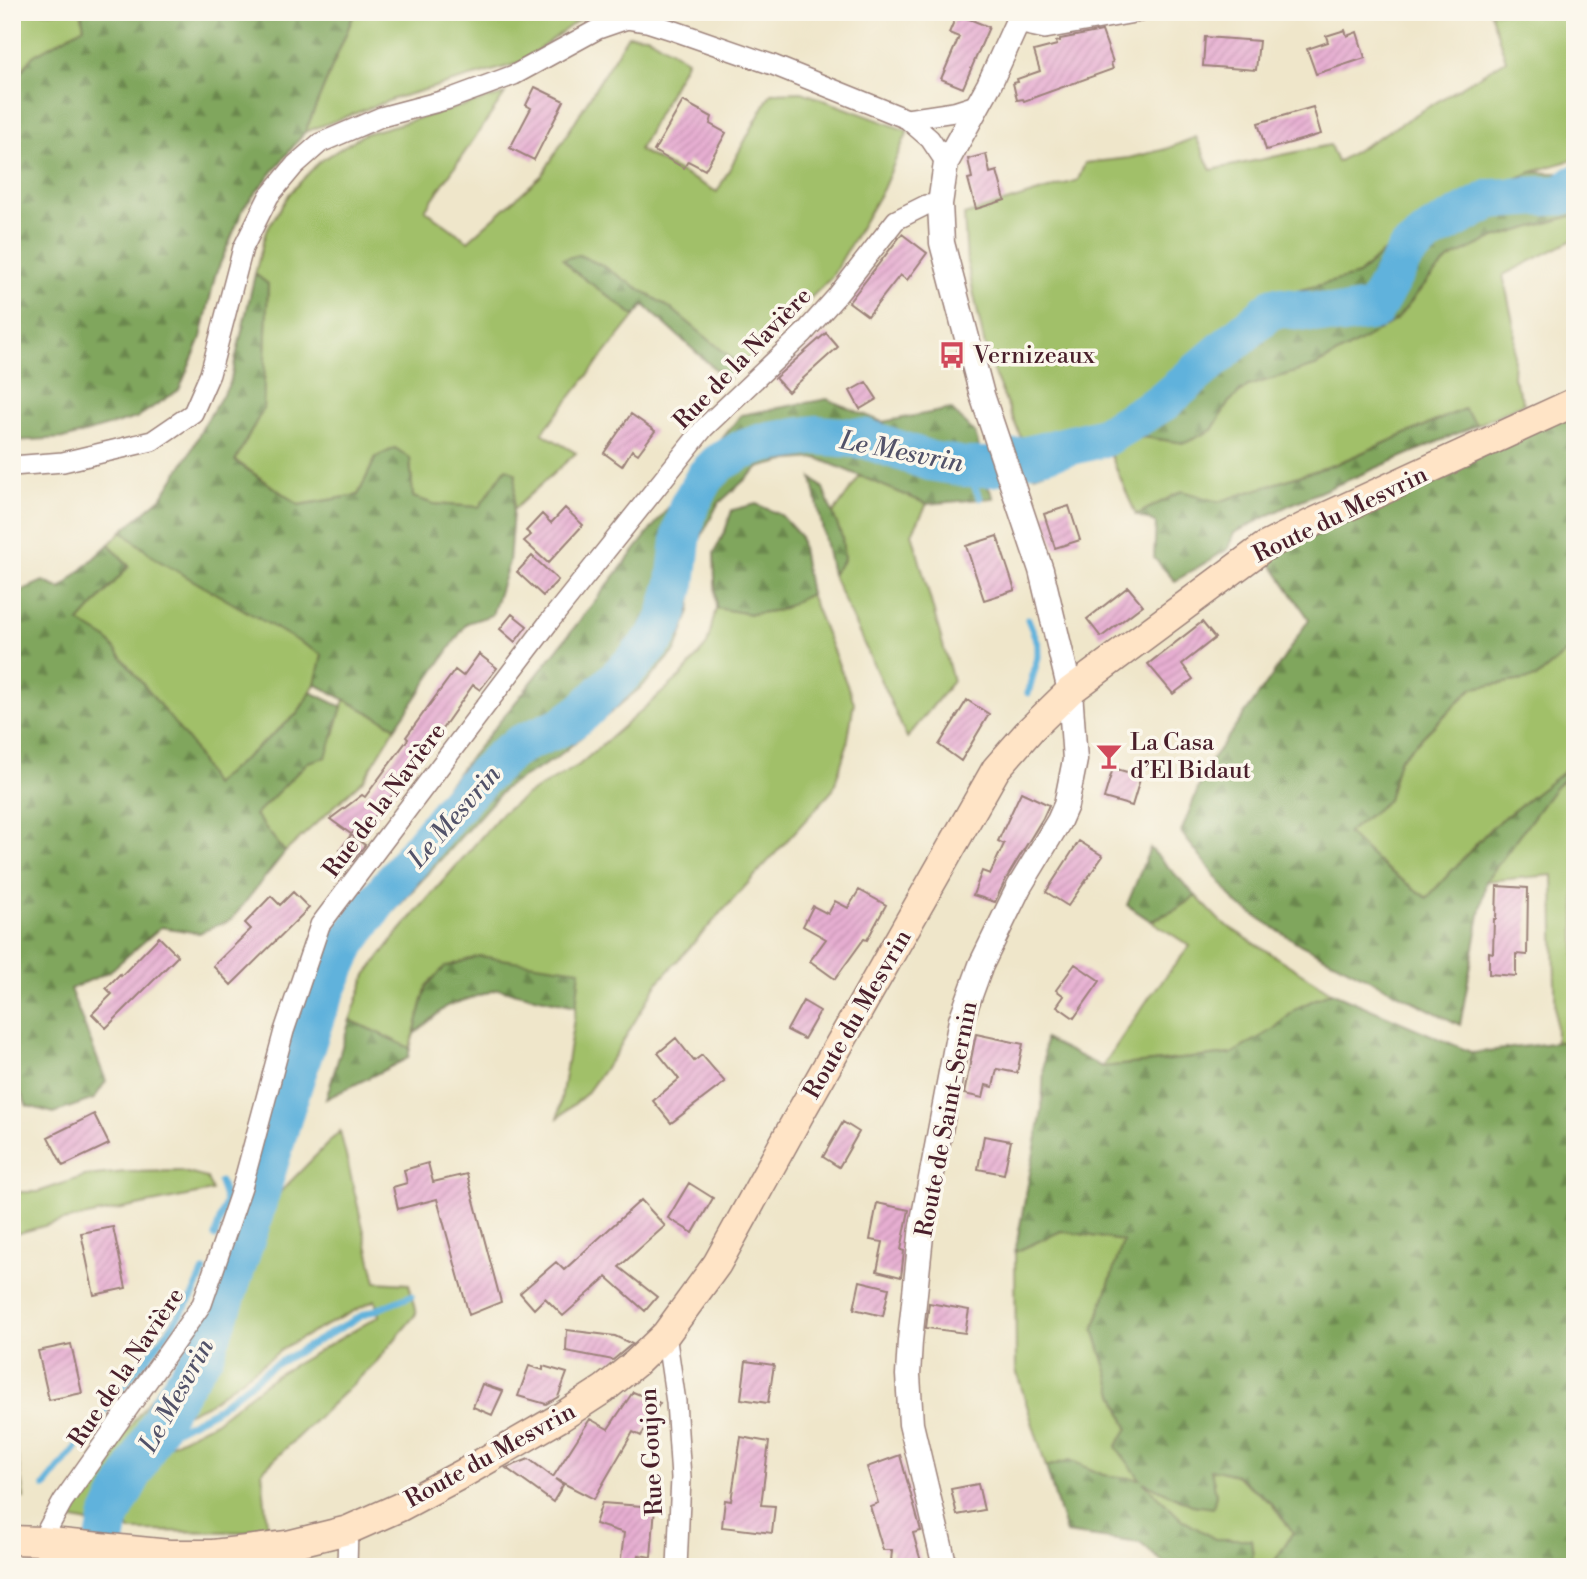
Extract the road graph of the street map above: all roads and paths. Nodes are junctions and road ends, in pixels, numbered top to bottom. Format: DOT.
graph roads {
  1 [pos="1140,12"];
  2 [pos="1017,18"];
  3 [pos="979,104"];
  4 [pos="907,119"];
  5 [pos="946,163"];
  6 [pos="940,204"];
  7 [pos="1575,402"];
  8 [pos="12,466"];
  9 [pos="1070,691"];
  10 [pos="666,1334"];
  11 [pos="348,1530"];
  12 [pos="12,1540"];
  13 [pos="41,1541"];
  14 [pos="347,1567"];
  15 [pos="677,1567"];
  16 [pos="945,1567"];
  1 -- 2 [label="street"];
  2 -- 3 [label="street"];
  3 -- 4 [label="street"];
  3 -- 5 [label="street"];
  4 -- 5 [label="street"];
  4 -- 8 [label="street"];
  5 -- 6 [label="street"];
  6 -- 9 [label="street, Route de Saint-Sernin"];
  6 -- 13 [label="street, Rue de la Navière"];
  7 -- 9 [label="main road, Route du Mesvrin"];
  9 -- 10 [label="main road, Route du Mesvrin"];
  9 -- 16 [label="street, Route de Saint-Sernin"];
  10 -- 11 [label="main road, Route du Mesvrin"];
  10 -- 15 [label="street, Rue Goujon"];
  11 -- 13 [label="main road, Route du Mesvrin"];
  11 -- 14 [label="street"];
  12 -- 13 [label="main road, Route du Mesvrin"];
}
